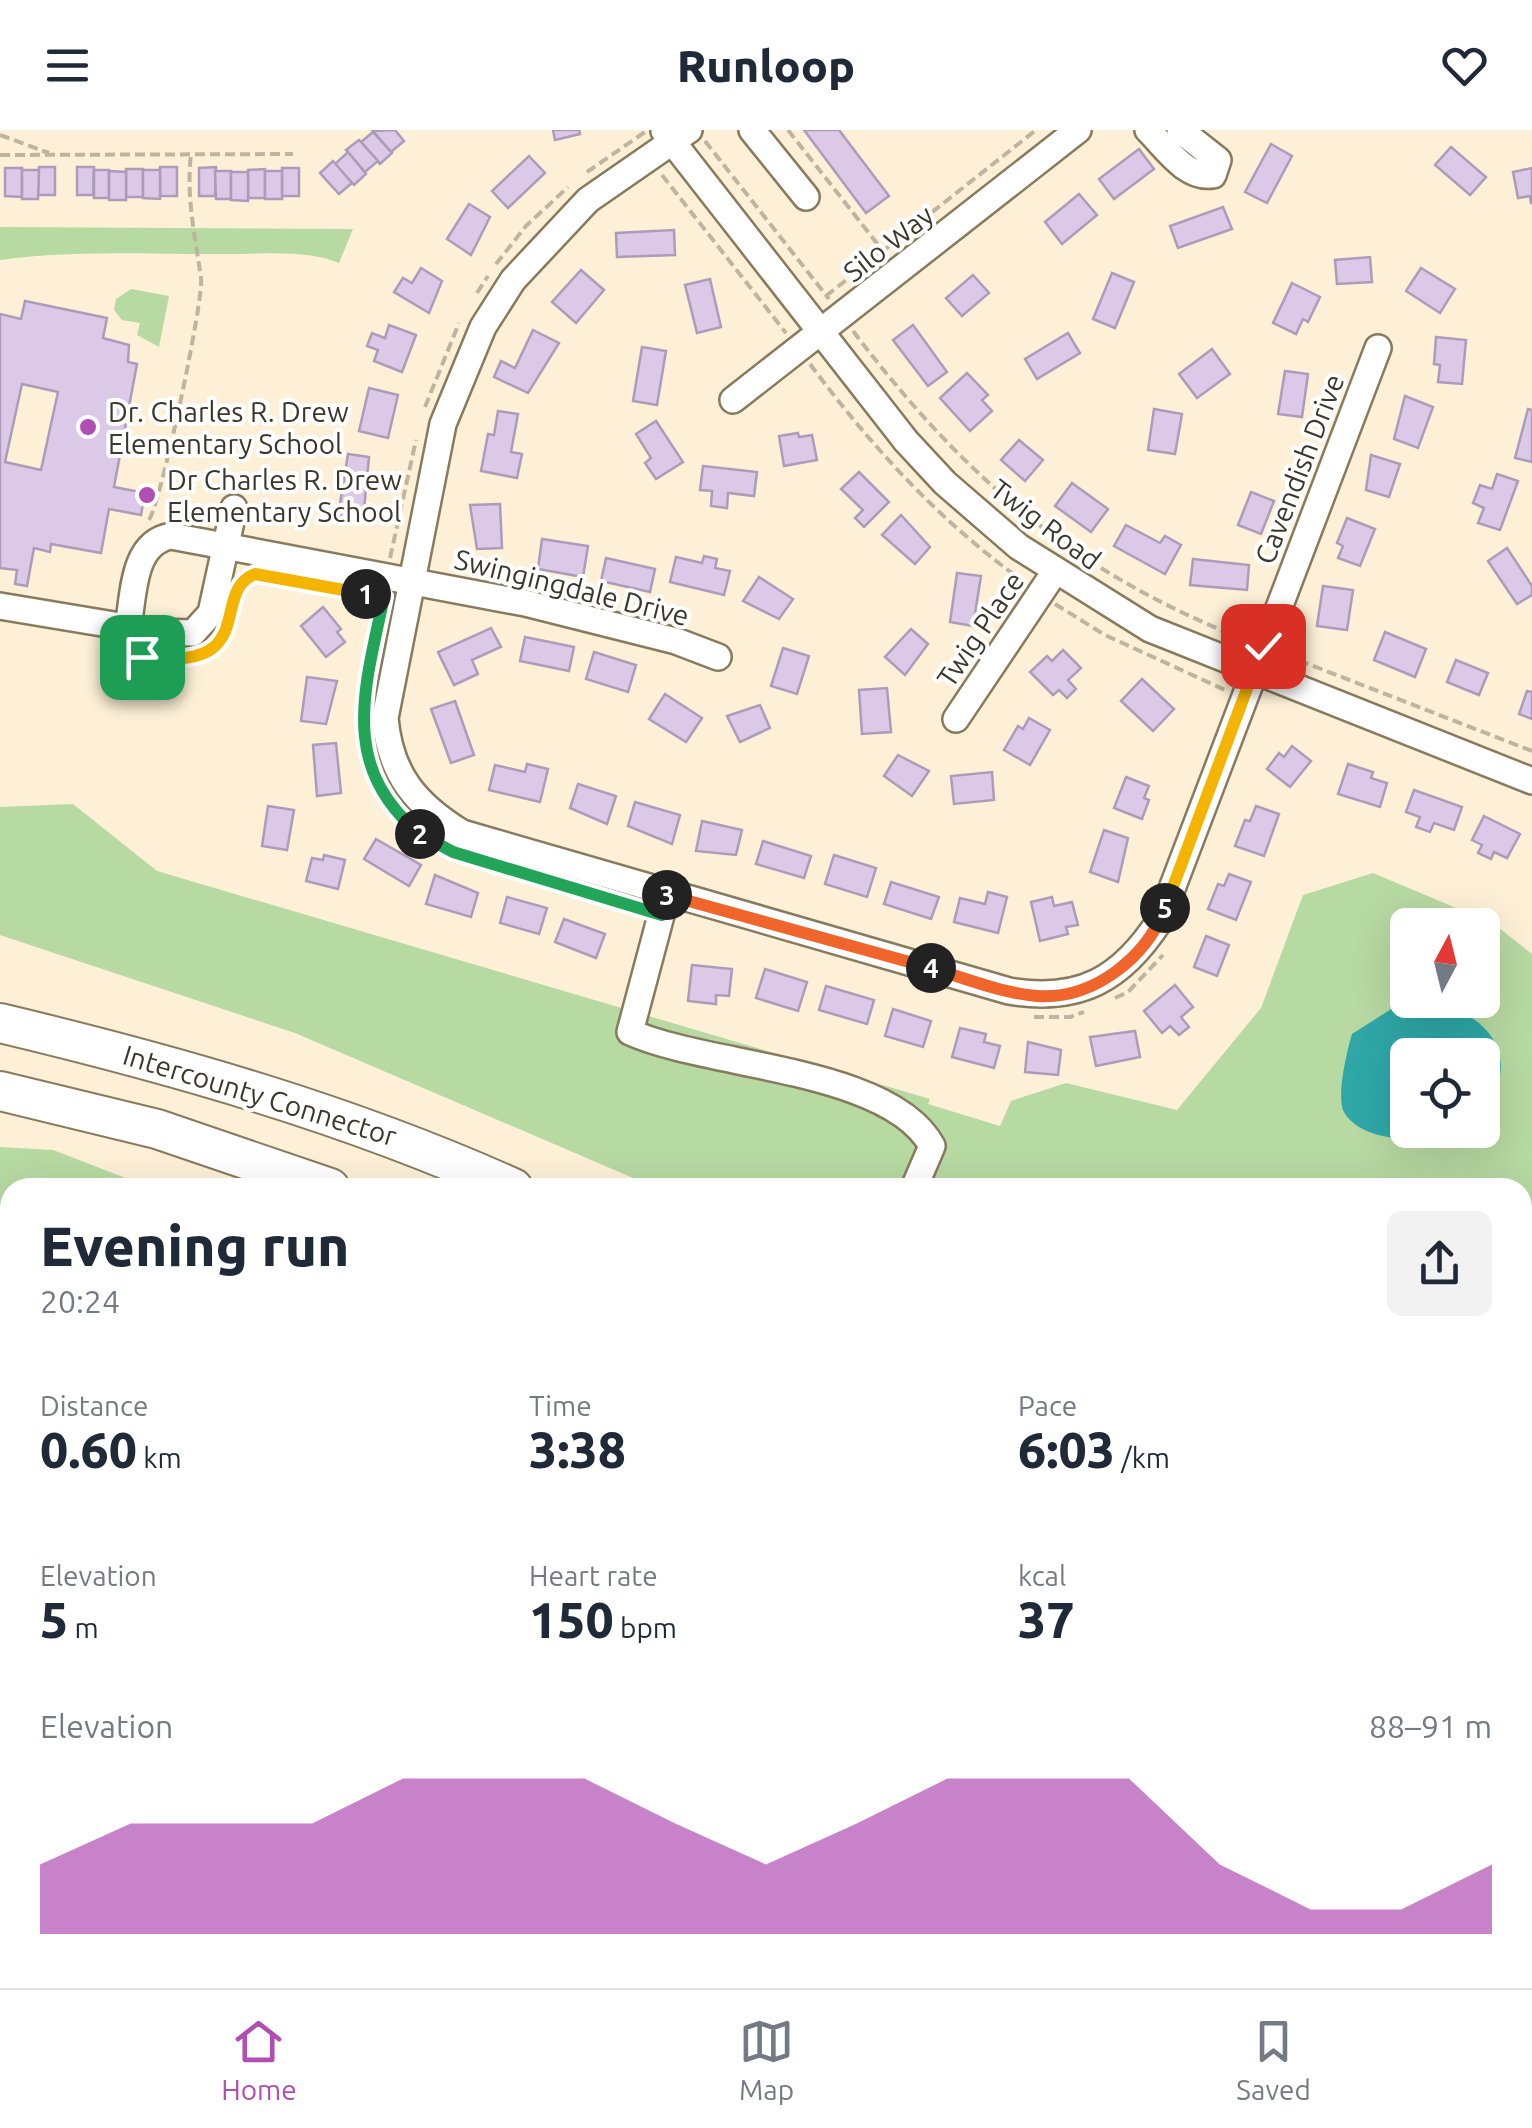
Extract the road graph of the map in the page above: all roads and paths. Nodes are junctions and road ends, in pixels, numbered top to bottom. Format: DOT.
graph roads {
  1 [pos="697,130"];
  2 [pos="752,130"];
  3 [pos="788,130"];
  4 [pos="1036,130"];
  5 [pos="1078,130"];
  6 [pos="1148,130"];
  7 [pos="1180,130"];
  8 [pos="668,133"];
  9 [pos="0,135"];
  10 [pos="0,154"];
  11 [pos="191,154"];
  12 [pos="294,154"];
  13 [pos="54,155"];
  14 [pos="806,197"];
  15 [pos="883,251"];
  16 [pos="476,295"];
  17 [pos="826,296"];
  18 [pos="843,318"];
  19 [pos="460,321"];
  20 [pos="820,335"];
  21 [pos="1378,348"];
  22 [pos="732,400"];
  23 [pos="422,418"];
  24 [pos="418,430"];
  25 [pos="234,508"];
  26 [pos="145,526"];
  27 [pos="228,544"];
  28 [pos="1054,572"];
  29 [pos="272,577"];
  30 [pos="393,584"];
  31 [pos="240,587"];
  32 [pos="365,593"];
  33 [pos="0,606"];
  34 [pos="230,622"];
  35 [pos="125,627"];
  36 [pos="1274,651"];
  37 [pos="718,656"];
  38 [pos="1264,676"];
  39 [pos="956,719"];
  40 [pos="1532,751"];
  41 [pos="1532,782"];
  42 [pos="436,843"];
  43 [pos="668,893"];
  44 [pos="1165,953"];
  45 [pos="1114,999"];
  46 [pos="1100,1006"];
  47 [pos="1024,1016"];
  48 [pos="0,1023"];
  49 [pos="0,1092"];
  50 [pos="301,1178"];
  51 [pos="492,1178"];
  52 [pos="918,1178"];
  1 -- 17 [label="path"];
  2 -- 14 [label="street"];
  3 -- 15 [label="path"];
  4 -- 15 [label="path"];
  5 -- 18 [label="street, Silo Way"];
  6 -- 7 [label="street"];
  8 -- 16 [label="path"];
  8 -- 20 [label="street, Twig Road"];
  8 -- 30 [label="street, Cavendish Drive"];
  9 -- 13 [label="path"];
  10 -- 13 [label="path"];
  11 -- 12 [label="path"];
  11 -- 13 [label="path"];
  11 -- 26 [label="path"];
  15 -- 17 [label="path"];
  17 -- 18 [label="path"];
  18 -- 20 [label="street, Silo Way"];
  18 -- 36 [label="path"];
  19 -- 23 [label="path"];
  20 -- 22 [label="street, Silo Way"];
  20 -- 28 [label="street, Twig Road"];
  21 -- 36 [label="street, Cavendish Drive"];
  24 -- 30 [label="path"];
  25 -- 27 [label="street"];
  27 -- 30 [label="street, Swingingdale Drive"];
  27 -- 35 [label="street"];
  27 -- 35 [label="street, Swingingdale Drive"];
  28 -- 38 [label="street, Twig Road"];
  28 -- 39 [label="street, Twig Place"];
  29 -- 31 [label="path"];
  30 -- 32 [label="path"];
  30 -- 37 [label="street, Swingingdale Drive"];
  30 -- 42 [label="path"];
  30 -- 43 [label="street, Cavendish Drive"];
  33 -- 35 [label="street"];
  34 -- 35 [label="path"];
  36 -- 38 [label="street, Cavendish Drive"];
  36 -- 38 [label="path"];
  36 -- 40 [label="path"];
  38 -- 41 [label="street, Twig Road"];
  38 -- 43 [label="street, Cavendish Drive"];
  43 -- 52 [label="street"];
  44 -- 45 [label="path"];
  46 -- 47 [label="path"];
  48 -- 51 [label="highway, Intercounty Connector"];
  49 -- 50 [label="highway"];
}
